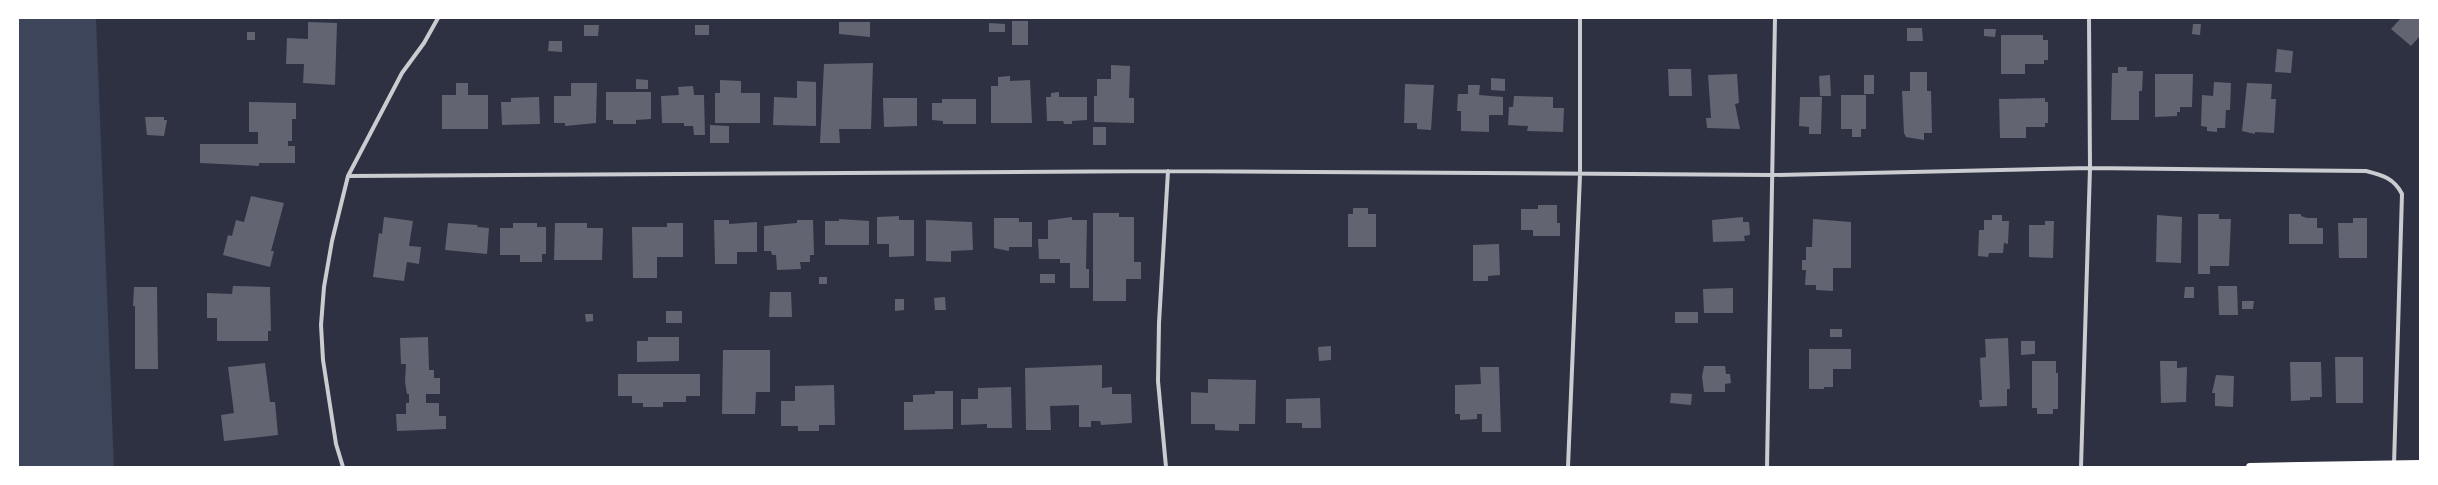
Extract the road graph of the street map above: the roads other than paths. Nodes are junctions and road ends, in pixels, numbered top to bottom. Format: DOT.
graph roads {
  1 [pos="438,18"];
  2 [pos="1580,18"];
  3 [pos="1775,18"];
  4 [pos="2089,18"];
  5 [pos="2090,168"];
  6 [pos="1168,171"];
  7 [pos="1580,175"];
  8 [pos="1773,175"];
  9 [pos="348,176"];
  10 [pos="2420,464"];
  11 [pos="2394,466"];
  12 [pos="343,467"];
  13 [pos="1166,467"];
  14 [pos="1568,467"];
  15 [pos="1767,467"];
  16 [pos="2081,467"];
  17 [pos="2250,467"];
  1 -- 9 [label="street"];
  2 -- 7 [label="street"];
  3 -- 8 [label="street"];
  4 -- 5 [label="street"];
  5 -- 8 [label="street"];
  5 -- 11 [label="street"];
  5 -- 16 [label="street"];
  6 -- 7 [label="street"];
  6 -- 9 [label="street"];
  6 -- 13 [label="street"];
  7 -- 8 [label="street"];
  7 -- 14 [label="street"];
  8 -- 15 [label="street"];
  9 -- 12 [label="street"];
  10 -- 11 [label="main road"];
  11 -- 17 [label="main road"];
}
